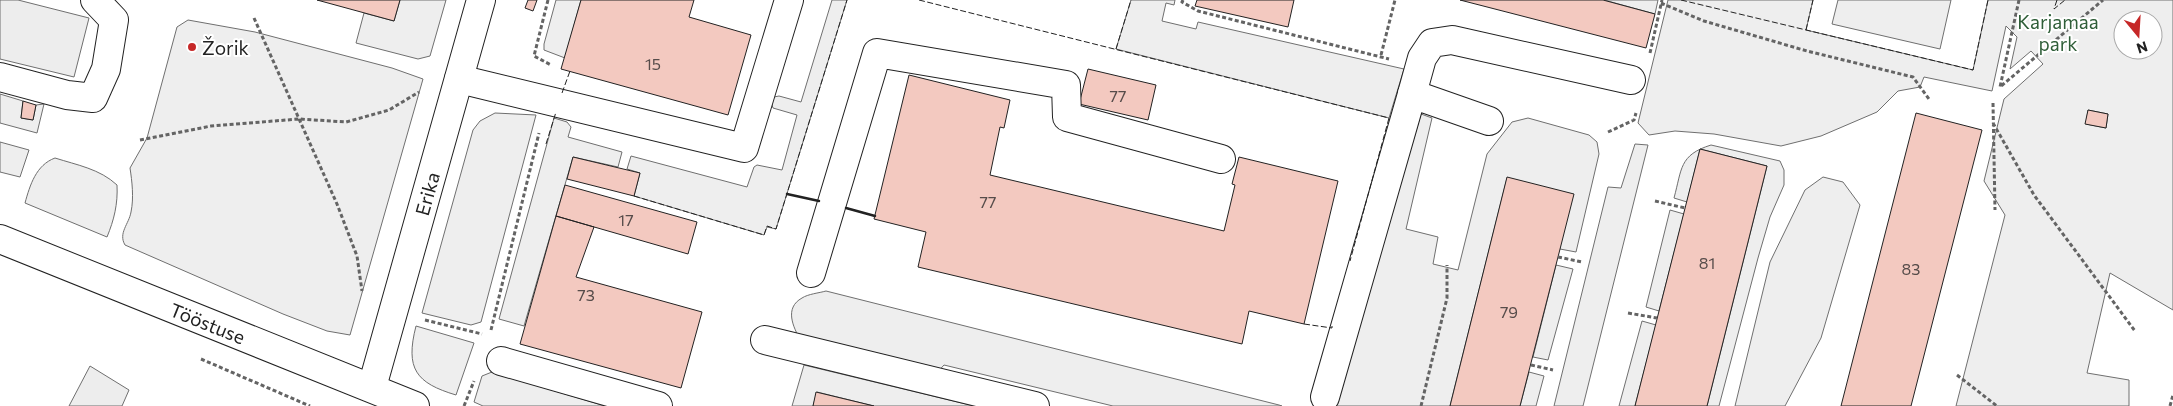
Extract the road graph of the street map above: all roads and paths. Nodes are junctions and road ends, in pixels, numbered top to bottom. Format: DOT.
graph roads {
  1 [pos="95,0"];
  2 [pos="481,0"];
  3 [pos="548,0"];
  4 [pos="790,0"];
  5 [pos="1182,0"];
  6 [pos="1395,0"];
  7 [pos="2019,0"];
  8 [pos="2103,0"];
  9 [pos="1661,3"];
  10 [pos="254,18"];
  11 [pos="1381,55"];
  12 [pos="0,77"];
  13 [pos="459,79"];
  14 [pos="1631,80"];
  15 [pos="1415,83"];
  16 [pos="426,88"];
  17 [pos="548,99"];
  18 [pos="1929,99"];
  19 [pos="1993,103"];
  20 [pos="299,119"];
  21 [pos="1490,121"];
  22 [pos="1993,122"];
  23 [pos="140,140"];
  24 [pos="1221,159"];
  25 [pos="1655,201"];
  26 [pos="1685,208"];
  27 [pos="1995,210"];
  28 [pos="0,239"];
  29 [pos="1558,257"];
  30 [pos="1582,262"];
  31 [pos="1447,265"];
  32 [pos="811,274"];
  33 [pos="363,295"];
  34 [pos="393,312"];
  35 [pos="1628,313"];
  36 [pos="1657,318"];
  37 [pos="2135,331"];
  38 [pos="765,340"];
  39 [pos="1531,365"];
  40 [pos="489,367"];
  41 [pos="1553,370"];
  42 [pos="1958,375"];
  43 [pos="372,387"];
  44 [pos="2173,396"];
  45 [pos="1325,397"];
  46 [pos="415,406"];
  47 [pos="464,406"];
  48 [pos="658,406"];
  49 [pos="1035,406"];
  50 [pos="1421,406"];
  51 [pos="1997,406"];
  52 [pos="2170,406"];
  1 -- 12 [label="street"];
  2 -- 13 [label="street, Erika"];
  3 -- 17 [label="path"];
  4 -- 17 [label="street"];
  5 -- 11 [label="path"];
  6 -- 11 [label="path"];
  7 -- 8 [label="path"];
  9 -- 18 [label="path"];
  10 -- 20 [label="path"];
  11 -- 15 [label="path"];
  13 -- 17 [label="street"];
  13 -- 34 [label="street, Erika"];
  14 -- 15 [label="street"];
  15 -- 21 [label="street"];
  15 -- 45 [label="street"];
  16 -- 20 [label="path"];
  17 -- 34 [label="path"];
  19 -- 22 [label="path"];
  20 -- 23 [label="path"];
  20 -- 33 [label="path"];
  22 -- 27 [label="path"];
  22 -- 37 [label="path"];
  24 -- 32 [label="street"];
  25 -- 26 [label="path"];
  28 -- 43 [label="street, Tööstuse"];
  29 -- 30 [label="path"];
  31 -- 50 [label="path"];
  34 -- 43 [label="street, Erika"];
  35 -- 36 [label="path"];
  38 -- 49 [label="street"];
  39 -- 41 [label="path"];
  40 -- 47 [label="path"];
  40 -- 48 [label="street"];
  42 -- 51 [label="path"];
  43 -- 46 [label="street, Tööstuse"];
  44 -- 52 [label="path"];
}
